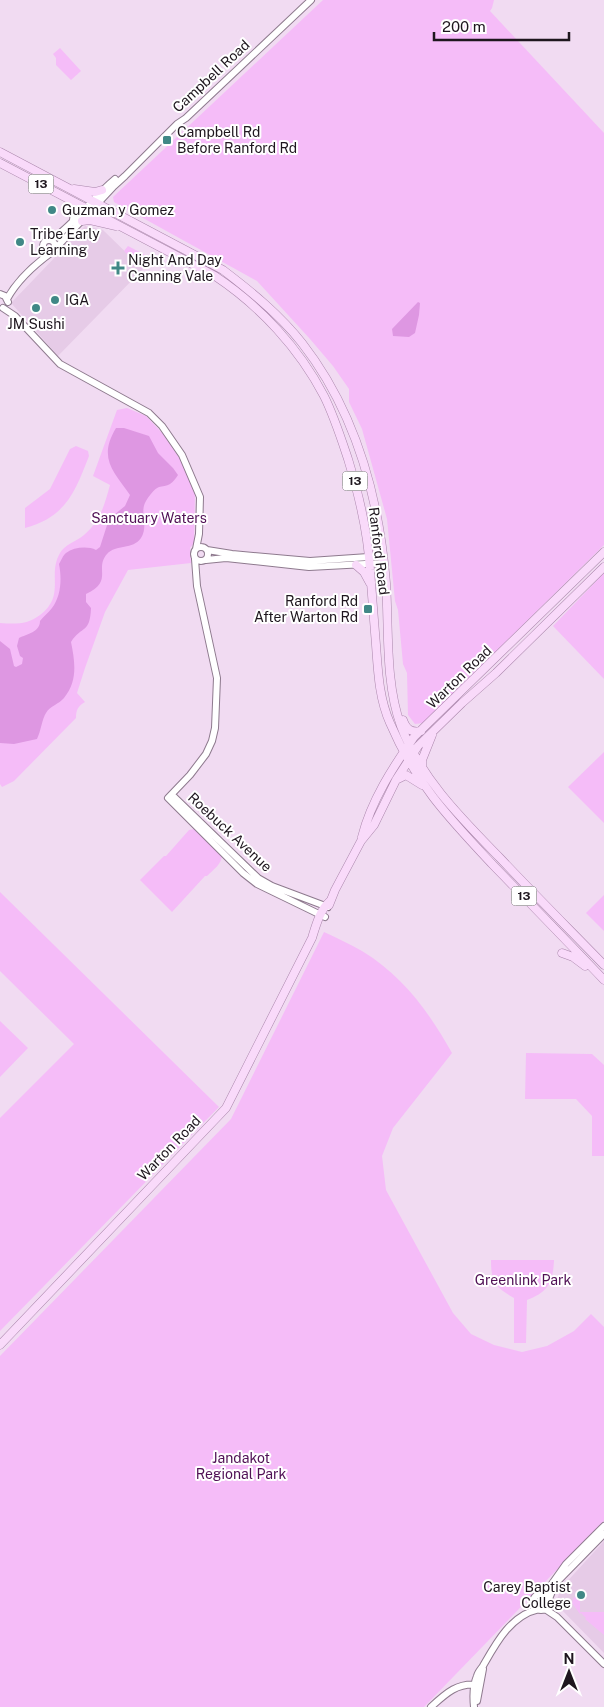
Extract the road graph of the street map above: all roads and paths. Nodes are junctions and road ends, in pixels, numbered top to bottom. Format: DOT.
graph roads {
  1 [pos="311,0"];
  2 [pos="0,152"];
  3 [pos="0,163"];
  4 [pos="129,171"];
  5 [pos="67,188"];
  6 [pos="102,190"];
  7 [pos="68,198"];
  8 [pos="92,206"];
  9 [pos="82,221"];
  10 [pos="72,224"];
  11 [pos="125,228"];
  12 [pos="51,240"];
  13 [pos="43,247"];
  14 [pos="53,250"];
  15 [pos="36,263"];
  16 [pos="14,287"];
  17 [pos="0,294"];
  18 [pos="4,304"];
  19 [pos="199,534"];
  20 [pos="196,549"];
  21 [pos="206,549"];
  22 [pos="604,552"];
  23 [pos="239,557"];
  24 [pos="383,559"];
  25 [pos="201,560"];
  26 [pos="370,561"];
  27 [pos="324,564"];
  28 [pos="356,565"];
  29 [pos="604,565"];
  30 [pos="583,573"];
  31 [pos="372,587"];
  32 [pos="536,618"];
  33 [pos="544,626"];
  34 [pos="396,710"];
  35 [pos="435,729"];
  36 [pos="421,731"];
  37 [pos="409,745"];
  38 [pos="404,752"];
  39 [pos="414,753"];
  40 [pos="408,760"];
  41 [pos="422,768"];
  42 [pos="396,780"];
  43 [pos="424,786"];
  44 [pos="471,828"];
  45 [pos="360,841"];
  46 [pos="488,858"];
  47 [pos="297,899"];
  48 [pos="328,905"];
  49 [pos="323,915"];
  50 [pos="562,953"];
  51 [pos="604,965"];
  52 [pos="598,973"];
  53 [pos="604,980"];
  54 [pos="0,1345"];
  55 [pos="604,1526"];
  56 [pos="604,1534"];
  57 [pos="542,1594"];
  58 [pos="533,1603"];
  59 [pos="546,1605"];
  60 [pos="527,1612"];
  61 [pos="604,1664"];
  62 [pos="477,1688"];
  63 [pos="432,1707"];
  64 [pos="475,1707"];
  1 -- 4 [label="street, Campbell Road"];
  2 -- 5 [label="main road, Ranford Road / 13"];
  3 -- 7 [label="main road, Ranford Road / 13"];
  4 -- 6 [label="street, Campbell Road"];
  4 -- 8 [label="street, Campbell Road"];
  5 -- 6 [label="main road"];
  5 -- 8 [label="main road, Ranford Road / 13"];
  6 -- 8 [label="street, Campbell Road"];
  7 -- 8 [label="main road, Ranford Road / 13"];
  7 -- 10 [label="street"];
  8 -- 9 [label="street, Campbell Road"];
  8 -- 10 [label="street, Campbell Road"];
  8 -- 11 [label="main road, Ranford Road / 13"];
  8 -- 24 [label="main road, Ranford Road / 13"];
  9 -- 11 [label="main road"];
  9 -- 14 [label="street, Campbell Road"];
  10 -- 12 [label="street, Campbell Road"];
  11 -- 26 [label="main road, Ranford Road / 13"];
  12 -- 13 [label="street"];
  12 -- 14 [label="street"];
  13 -- 14 [label="street"];
  13 -- 15 [label="street, Campbell Road"];
  14 -- 15 [label="street, Campbell Road"];
  15 -- 16 [label="street, Campbell Road"];
  16 -- 17 [label="street, Campbell Road"];
  16 -- 18 [label="street, Campbell Road"];
  17 -- 18 [label="street, Campbell Road"];
  18 -- 19 [label="street"];
  19 -- 20 [label="street"];
  19 -- 21 [label="street"];
  20 -- 21 [label="street"];
  20 -- 25 [label="street"];
  21 -- 23 [label="street"];
  21 -- 25 [label="street"];
  22 -- 30 [label="main road, Warton Road"];
  23 -- 25 [label="street"];
  23 -- 27 [label="street"];
  24 -- 26 [label="street"];
  24 -- 34 [label="main road, Ranford Road / 13"];
  25 -- 47 [label="street, Roebuck Avenue"];
  26 -- 27 [label="street"];
  26 -- 28 [label="street"];
  26 -- 31 [label="main road, Ranford Road / 13"];
  27 -- 28 [label="street"];
  28 -- 31 [label="main road"];
  29 -- 30 [label="main road"];
  29 -- 33 [label="main road, Warton Road"];
  30 -- 32 [label="main road, Warton Road"];
  31 -- 38 [label="main road, Ranford Road / 13"];
  32 -- 33 [label="main road"];
  32 -- 36 [label="main road, Warton Road"];
  33 -- 35 [label="main road, Warton Road"];
  34 -- 36 [label="main road"];
  34 -- 37 [label="main road, Ranford Road / 13"];
  35 -- 39 [label="main road, Warton Road"];
  35 -- 41 [label="main road"];
  36 -- 37 [label="main road, Warton Road"];
  37 -- 38 [label="main road, Warton Road"];
  37 -- 39 [label="main road, Ranford Road / 13"];
  38 -- 40 [label="main road, Ranford Road / 13"];
  38 -- 45 [label="main road, Warton Road"];
  39 -- 40 [label="main road, Warton Road"];
  39 -- 41 [label="main road, Ranford Road / 13"];
  40 -- 42 [label="main road, Warton Road"];
  40 -- 43 [label="main road, Ranford Road / 13"];
  41 -- 44 [label="main road, Ranford Road / 13"];
  42 -- 43 [label="main road"];
  42 -- 45 [label="main road, Warton Road"];
  43 -- 46 [label="main road, Ranford Road / 13"];
  44 -- 46 [label="main road"];
  44 -- 51 [label="main road, Ranford Road / 13"];
  45 -- 48 [label="main road, Warton Road"];
  46 -- 52 [label="main road, Ranford Road / 13"];
  47 -- 48 [label="street, Roebuck Avenue"];
  47 -- 49 [label="street, Roebuck Avenue"];
  48 -- 49 [label="main road, Warton Road"];
  49 -- 54 [label="main road, Warton Road"];
  50 -- 52 [label="main road"];
  52 -- 53 [label="main road, Ranford Road / 13"];
  55 -- 57 [label="street"];
  56 -- 59 [label="street"];
  57 -- 58 [label="street"];
  57 -- 59 [label="street"];
  58 -- 59 [label="street"];
  58 -- 60 [label="street"];
  59 -- 60 [label="street"];
  59 -- 61 [label="street"];
  60 -- 62 [label="street"];
  62 -- 63 [label="street"];
  62 -- 64 [label="street"];
}
